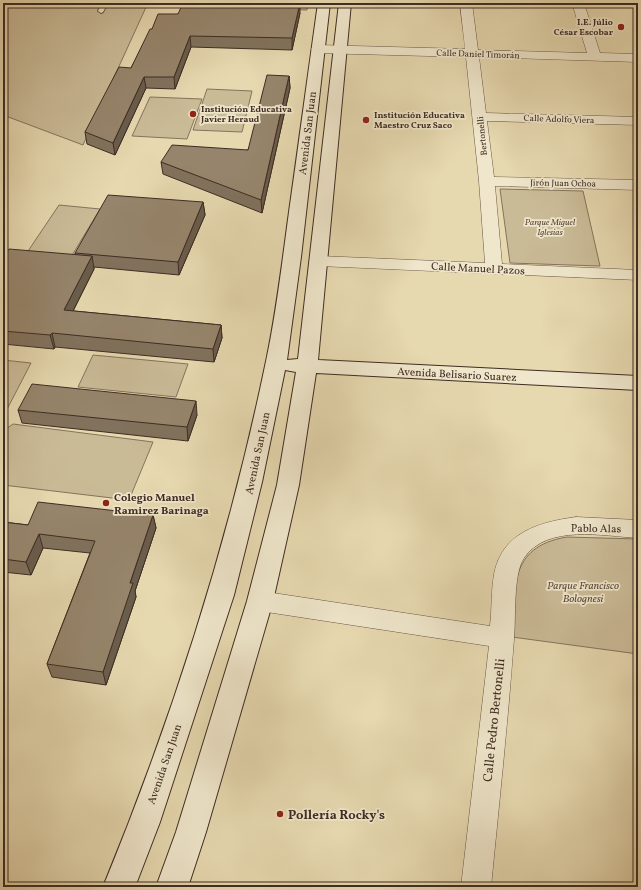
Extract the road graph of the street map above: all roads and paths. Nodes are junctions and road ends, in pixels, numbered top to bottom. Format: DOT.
graph roads {
  1 [pos="105,3"];
  2 [pos="324,3"];
  3 [pos="345,3"];
  4 [pos="466,3"];
  5 [pos="578,3"];
  6 [pos="101,11"];
  7 [pos="317,49"];
  8 [pos="340,50"];
  9 [pos="473,54"];
  10 [pos="595,57"];
  11 [pos="638,58"];
  12 [pos="480,117"];
  13 [pos="638,121"];
  14 [pos="487,181"];
  15 [pos="638,185"];
  16 [pos="319,261"];
  17 [pos="494,269"];
  18 [pos="638,275"];
  19 [pos="276,364"];
  20 [pos="307,366"];
  21 [pos="638,383"];
  22 [pos="638,529"];
  23 [pos="514,553"];
  24 [pos="260,601"];
  25 [pos="502,638"];
  26 [pos="119,887"];
  27 [pos="172,887"];
  28 [pos="476,887"];
  1 -- 6 [label="lane"];
  2 -- 7 [label="main road, Avenida San Juan"];
  3 -- 8 [label="main road"];
  4 -- 9 [label="street, Bertonelli"];
  5 -- 10 [label="street"];
  7 -- 8 [label="street, Calle Daniel Timorán"];
  7 -- 19 [label="main road, Avenida San Juan"];
  8 -- 9 [label="street, Calle Daniel Timorán"];
  8 -- 16 [label="main road"];
  9 -- 10 [label="street, Calle Daniel Timorán"];
  9 -- 12 [label="street, Bertonelli"];
  10 -- 11 [label="street, Calle Daniel Timorán"];
  12 -- 13 [label="street, Calle Adolfo Viera"];
  12 -- 14 [label="street, Bertonelli"];
  14 -- 15 [label="street, Jirón Juan Ochoa"];
  14 -- 17 [label="street, Bertonelli"];
  16 -- 17 [label="street, Calle Manuel Pazos"];
  16 -- 20 [label="main road"];
  17 -- 18 [label="street, Calle Manuel Pazos"];
  19 -- 20 [label="main road, Avenida Belisario Suarez"];
  19 -- 26 [label="main road, Avenida San Juan"];
  20 -- 21 [label="main road, Avenida Belisario Suarez"];
  20 -- 24 [label="main road"];
  22 -- 23 [label="street, Pablo Alas"];
  23 -- 25 [label="street, Calle Pedro Bertonelli"];
  24 -- 25 [label="street"];
  24 -- 27 [label="main road"];
  25 -- 28 [label="street, Calle Pedro Bertonelli"];
}
